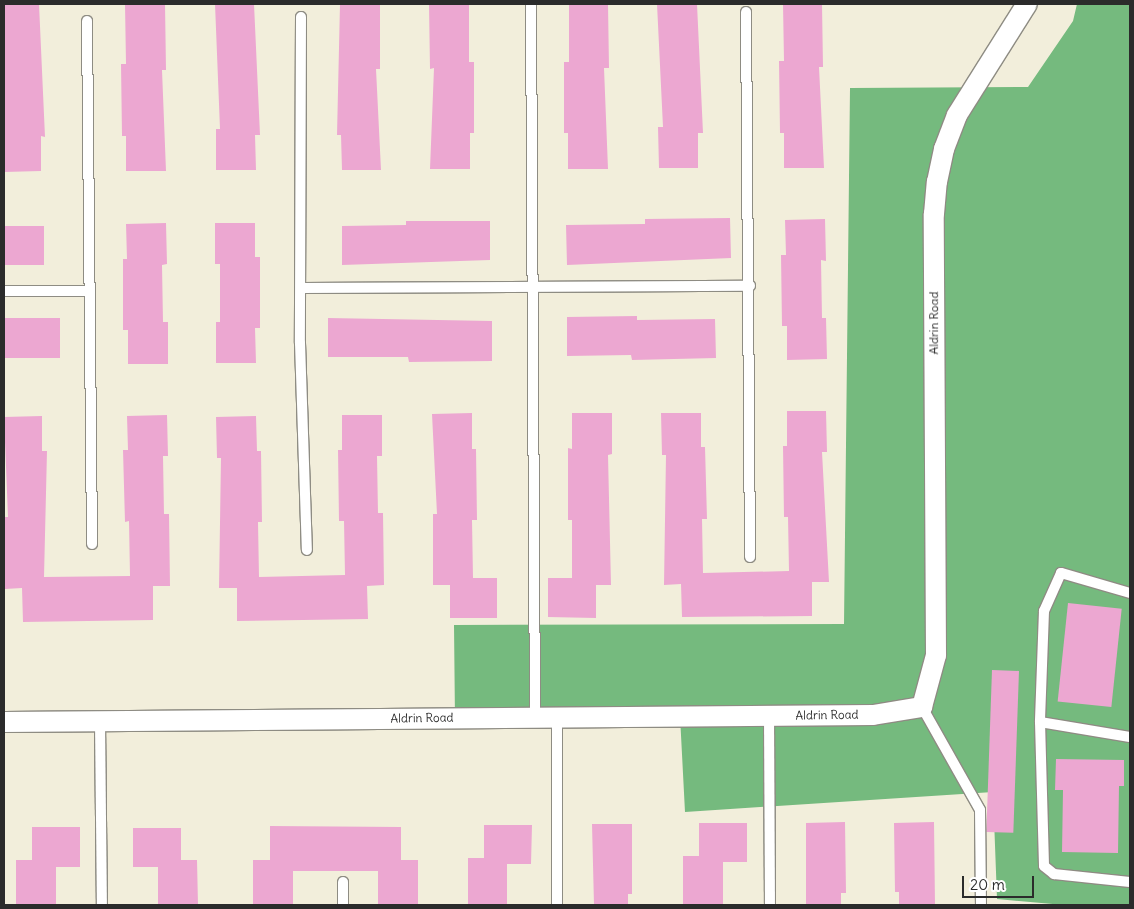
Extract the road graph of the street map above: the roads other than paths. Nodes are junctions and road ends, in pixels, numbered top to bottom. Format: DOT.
graph roads {
  1 [pos="530,4"];
  2 [pos="1027,4"];
  3 [pos="746,12"];
  4 [pos="301,17"];
  5 [pos="87,21"];
  6 [pos="750,286"];
  7 [pos="302,288"];
  8 [pos="532,289"];
  9 [pos="4,291"];
  10 [pos="90,291"];
  11 [pos="92,544"];
  12 [pos="307,550"];
  13 [pos="750,557"];
  14 [pos="1130,594"];
  15 [pos="922,707"];
  16 [pos="769,716"];
  17 [pos="535,717"];
  18 [pos="557,717"];
  19 [pos="4,722"];
  20 [pos="100,722"];
  21 [pos="1040,722"];
  22 [pos="1130,737"];
  23 [pos="344,882"];
  24 [pos="1130,882"];
  25 [pos="102,905"];
  26 [pos="344,905"];
  27 [pos="557,905"];
  28 [pos="770,905"];
  29 [pos="981,905"];
  1 -- 8 [label="lane"];
  2 -- 15 [label="street, Aldrin Road"];
  3 -- 6 [label="lane"];
  4 -- 7 [label="lane"];
  5 -- 10 [label="lane"];
  6 -- 8 [label="lane"];
  6 -- 13 [label="lane"];
  7 -- 8 [label="lane"];
  7 -- 12 [label="lane"];
  8 -- 17 [label="lane"];
  9 -- 10 [label="lane"];
  10 -- 11 [label="lane"];
  14 -- 21 [label="lane"];
  15 -- 16 [label="street, Aldrin Road"];
  15 -- 29 [label="lane"];
  16 -- 18 [label="street, Aldrin Road"];
  16 -- 28 [label="lane"];
  17 -- 18 [label="street, Aldrin Road"];
  17 -- 20 [label="street, Aldrin Road"];
  18 -- 27 [label="lane"];
  19 -- 20 [label="street, Aldrin Road"];
  20 -- 25 [label="lane"];
  21 -- 22 [label="lane"];
  21 -- 24 [label="lane"];
  23 -- 26 [label="lane"];
}
